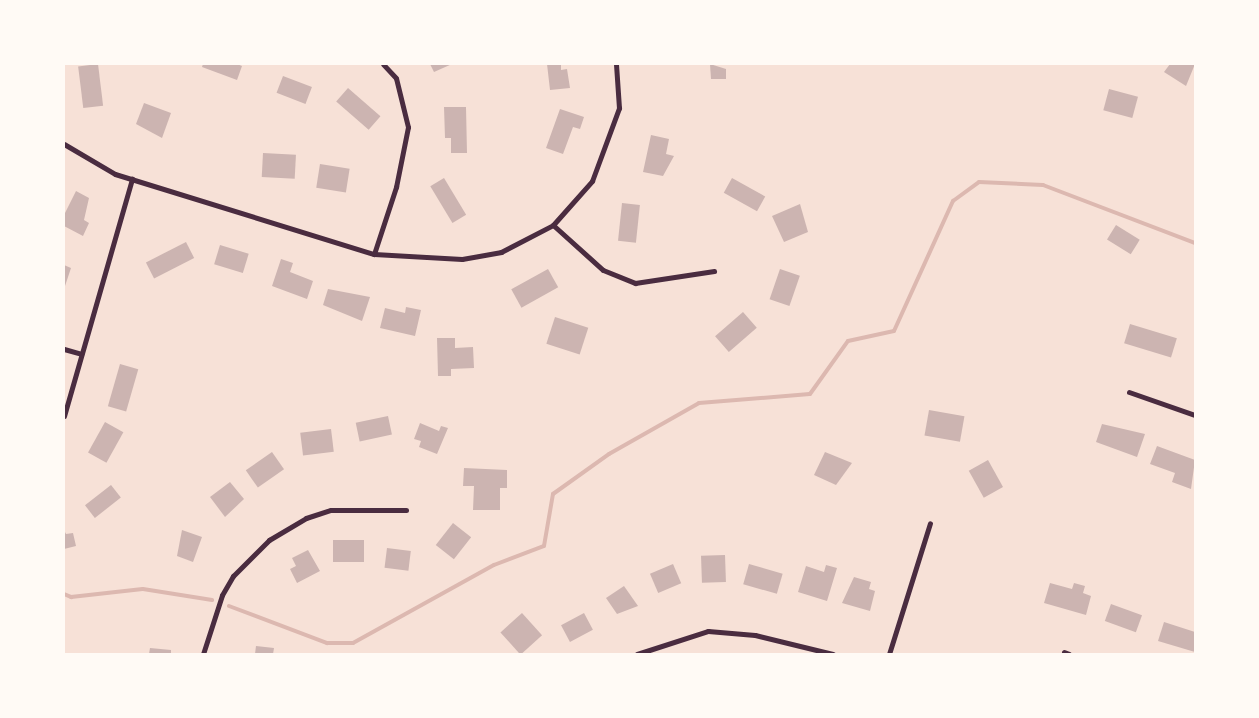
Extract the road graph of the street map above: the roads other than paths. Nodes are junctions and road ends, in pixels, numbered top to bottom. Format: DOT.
graph roads {
  1 [pos="383,64"];
  2 [pos="616,64"];
  3 [pos="64,144"];
  4 [pos="132,179"];
  5 [pos="553,225"];
  6 [pos="374,254"];
  7 [pos="714,271"];
  8 [pos="64,349"];
  9 [pos="81,354"];
  10 [pos="1129,392"];
  11 [pos="1195,415"];
  12 [pos="64,416"];
  13 [pos="406,510"];
  14 [pos="930,523"];
  15 [pos="204,654"];
  16 [pos="637,654"];
  17 [pos="833,654"];
  18 [pos="889,654"];
  1 -- 6 [label="street"];
  2 -- 5 [label="street"];
  3 -- 4 [label="street"];
  4 -- 6 [label="street"];
  4 -- 9 [label="street"];
  5 -- 6 [label="street"];
  5 -- 7 [label="street"];
  8 -- 9 [label="street"];
  9 -- 12 [label="street"];
  10 -- 11 [label="street"];
  13 -- 15 [label="street"];
  14 -- 18 [label="street"];
  16 -- 17 [label="street"];
}
